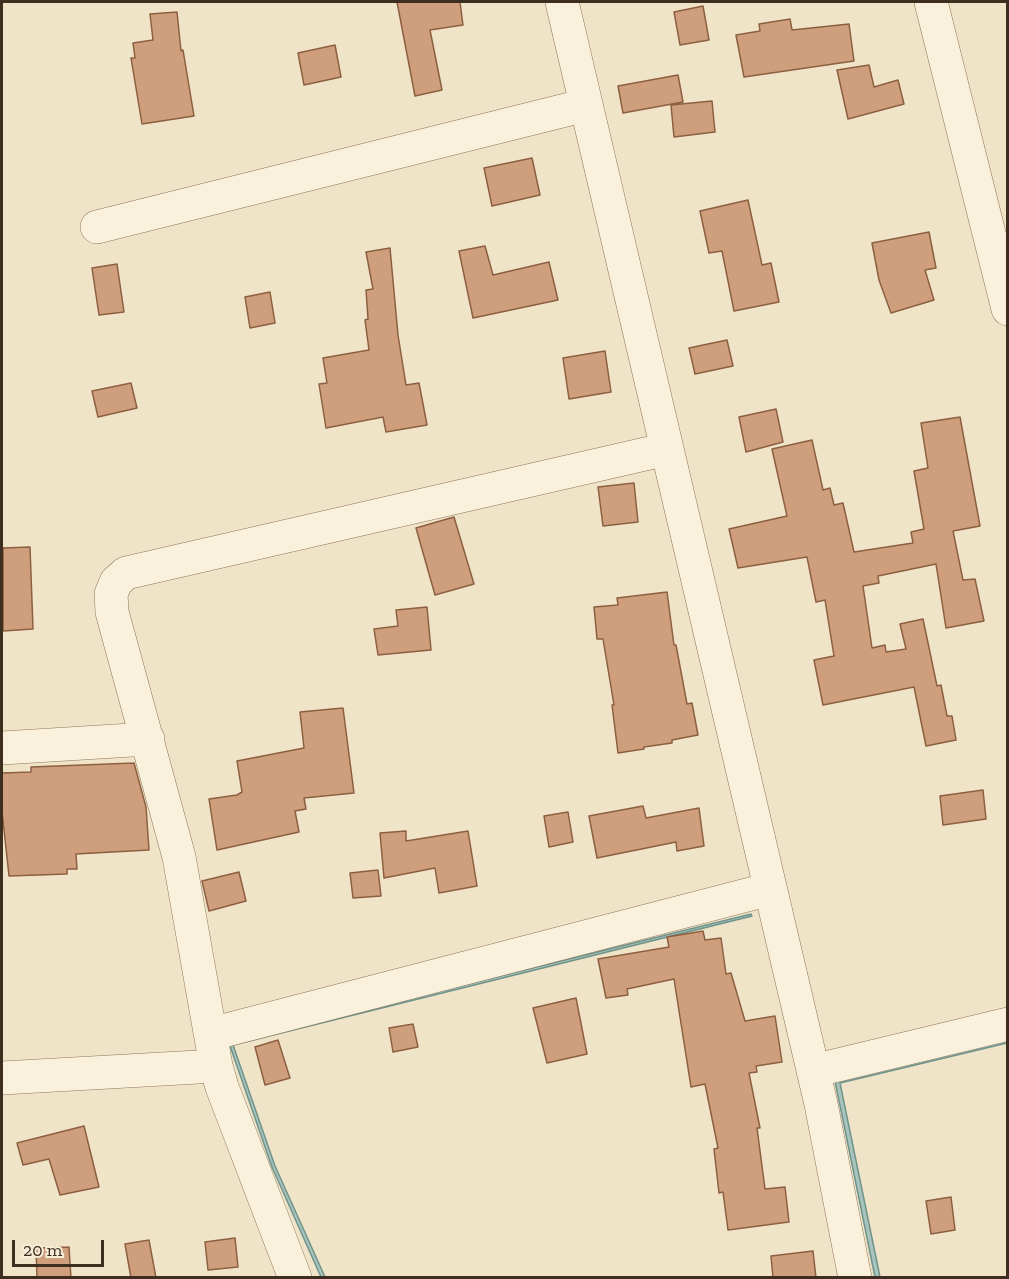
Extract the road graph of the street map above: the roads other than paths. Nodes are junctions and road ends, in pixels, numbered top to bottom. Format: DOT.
graph roads {
  1 [pos="562,2"];
  2 [pos="931,2"];
  3 [pos="586,105"];
  4 [pos="97,227"];
  5 [pos="1008,309"];
  6 [pos="667,449"];
  7 [pos="148,739"];
  8 [pos="2,748"];
  9 [pos="770,889"];
  10 [pos="1008,1024"];
  11 [pos="213,1050"];
  12 [pos="813,1071"];
  13 [pos="2,1078"];
  14 [pos="296,1278"];
  15 [pos="855,1278"];
  1 -- 3 [label="street"];
  2 -- 5 [label="street"];
  3 -- 4 [label="street"];
  3 -- 6 [label="street"];
  6 -- 7 [label="street"];
  6 -- 9 [label="street"];
  7 -- 8 [label="street"];
  7 -- 11 [label="street"];
  9 -- 11 [label="street"];
  9 -- 12 [label="street"];
  10 -- 12 [label="street"];
  11 -- 13 [label="street"];
  11 -- 14 [label="street"];
  12 -- 15 [label="street"];
}
